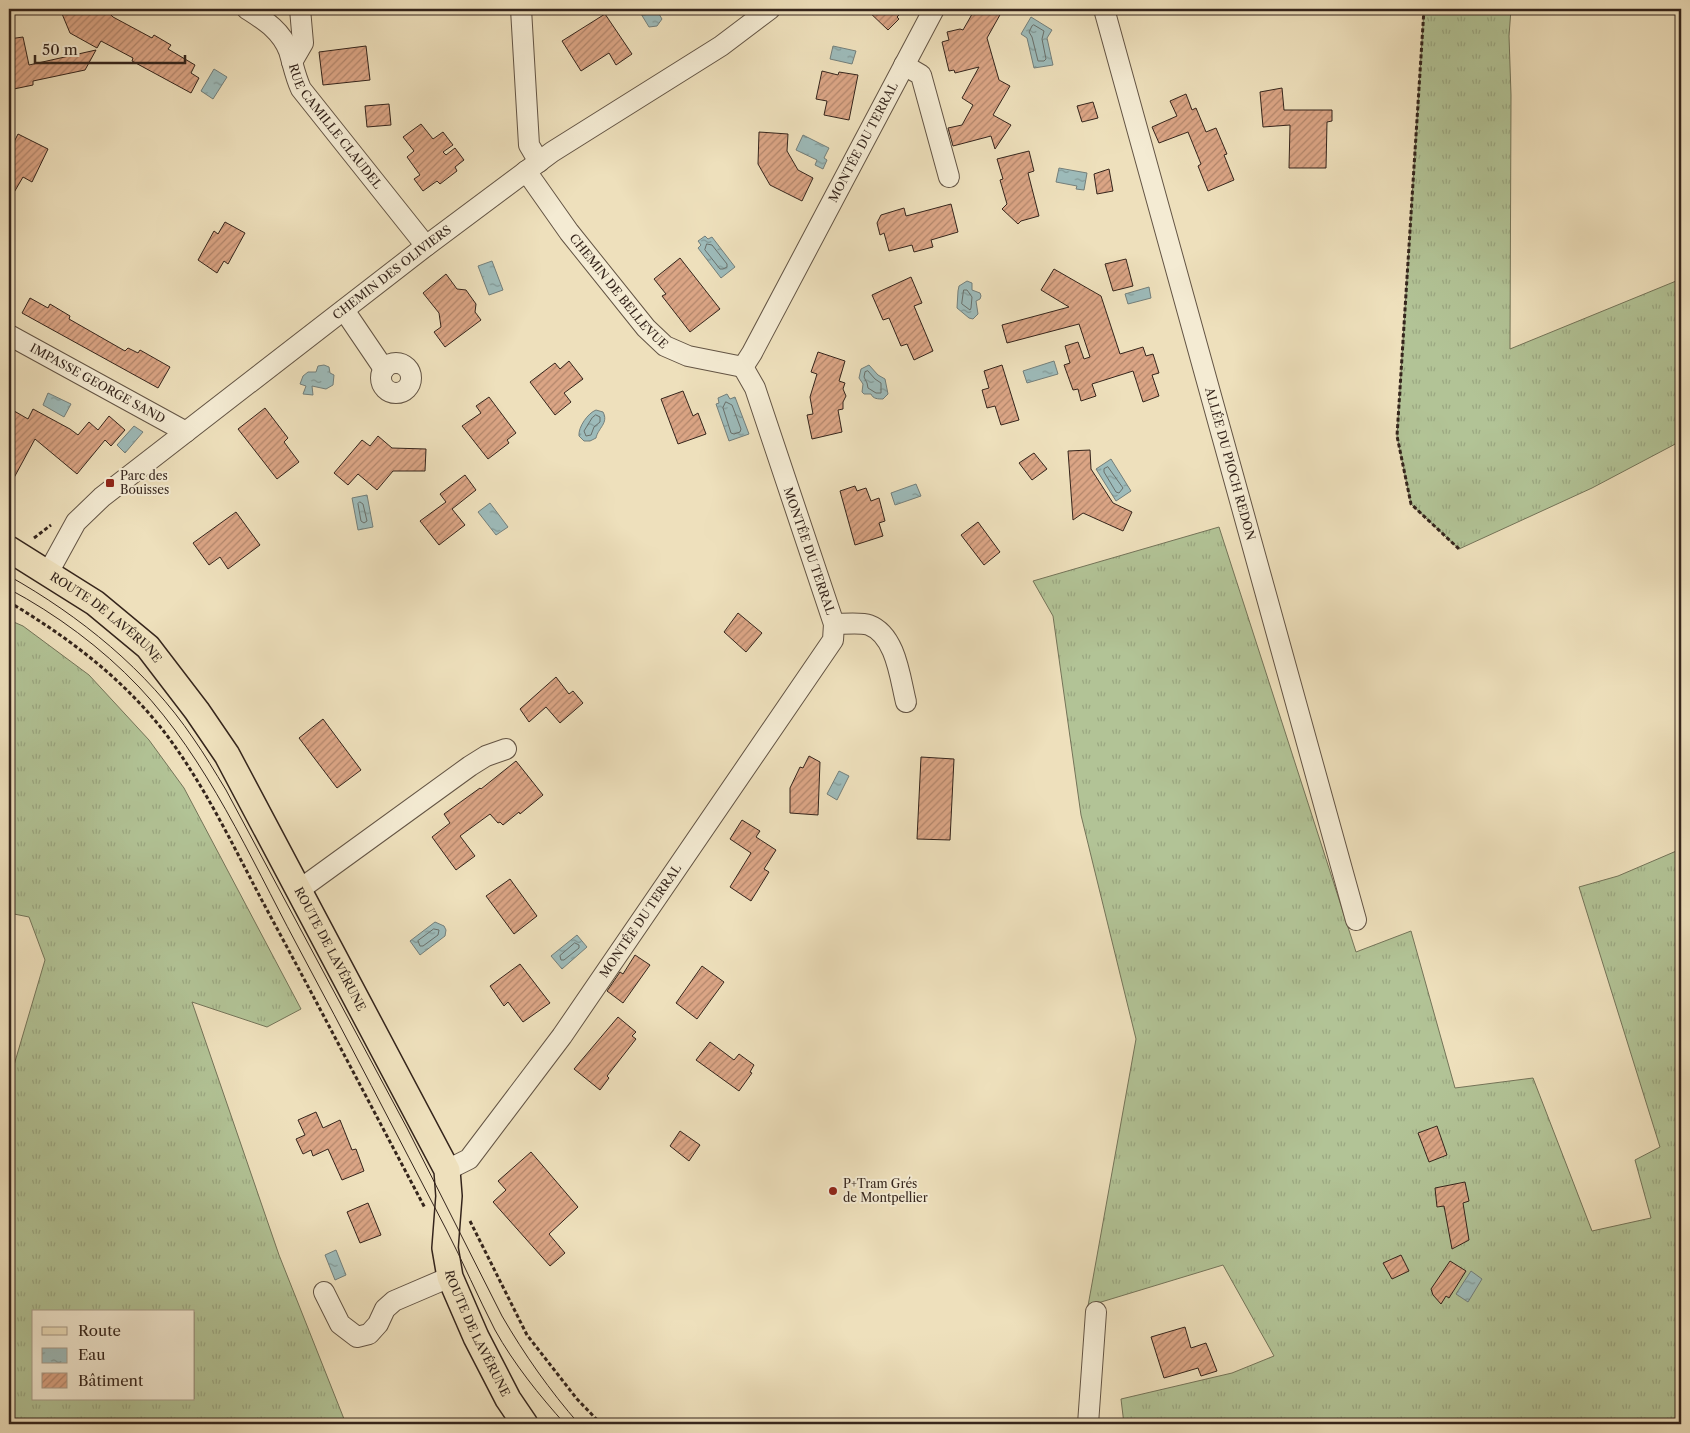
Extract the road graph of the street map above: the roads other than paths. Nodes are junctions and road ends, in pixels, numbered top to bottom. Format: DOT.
graph roads {
  1 [pos="246,9"];
  2 [pos="300,9"];
  3 [pos="521,9"];
  4 [pos="770,9"];
  5 [pos="934,9"];
  6 [pos="1104,9"];
  7 [pos="292,62"];
  8 [pos="904,66"];
  9 [pos="532,166"];
  10 [pos="949,177"];
  11 [pos="426,246"];
  12 [pos="344,310"];
  13 [pos="9,335"];
  14 [pos="743,367"];
  15 [pos="384,368"];
  16 [pos="186,432"];
  17 [pos="10,553"];
  18 [pos="48,574"];
  19 [pos="834,624"];
  20 [pos="906,702"];
  21 [pos="506,750"];
  22 [pos="299,890"];
  23 [pos="1356,920"];
  24 [pos="447,1170"];
  25 [pos="450,1277"];
  26 [pos="324,1292"];
  27 [pos="1096,1312"];
  28 [pos="525,1424"];
  29 [pos="1088,1424"];
  1 -- 7 [label="street, RUE CAMILLE CLAUDEL"];
  2 -- 7 [label="street"];
  3 -- 9 [label="street, CHEMIN DE BELLEVUE"];
  4 -- 9 [label="street, CHEMIN DES OLIVIERS"];
  5 -- 8 [label="street, MONTÉE DU TERRAL"];
  6 -- 23 [label="street, ALLÉE DU PIOCH REDON"];
  7 -- 11 [label="street, RUE CAMILLE CLAUDEL"];
  8 -- 10 [label="street"];
  8 -- 14 [label="street, MONTÉE DU TERRAL"];
  9 -- 11 [label="street, CHEMIN DES OLIVIERS"];
  9 -- 14 [label="street, CHEMIN DE BELLEVUE"];
  11 -- 12 [label="street, CHEMIN DES OLIVIERS"];
  12 -- 15 [label="street"];
  12 -- 16 [label="street, CHEMIN DES OLIVIERS"];
  13 -- 16 [label="street, IMPASSE GEORGE SAND"];
  14 -- 19 [label="street, MONTÉE DU TERRAL"];
  16 -- 18 [label="street, CHEMIN DES OLIVIERS"];
  17 -- 18 [label="main road, ROUTE DE LAVÉRUNE"];
  18 -- 22 [label="main road, ROUTE DE LAVÉRUNE"];
  19 -- 20 [label="street"];
  19 -- 24 [label="street, MONTÉE DU TERRAL"];
  21 -- 22 [label="street"];
  22 -- 24 [label="main road, ROUTE DE LAVÉRUNE"];
  24 -- 25 [label="main road, ROUTE DE LAVÉRUNE"];
  25 -- 26 [label="street"];
  25 -- 28 [label="main road, ROUTE DE LAVÉRUNE"];
  27 -- 29 [label="street"];
}
